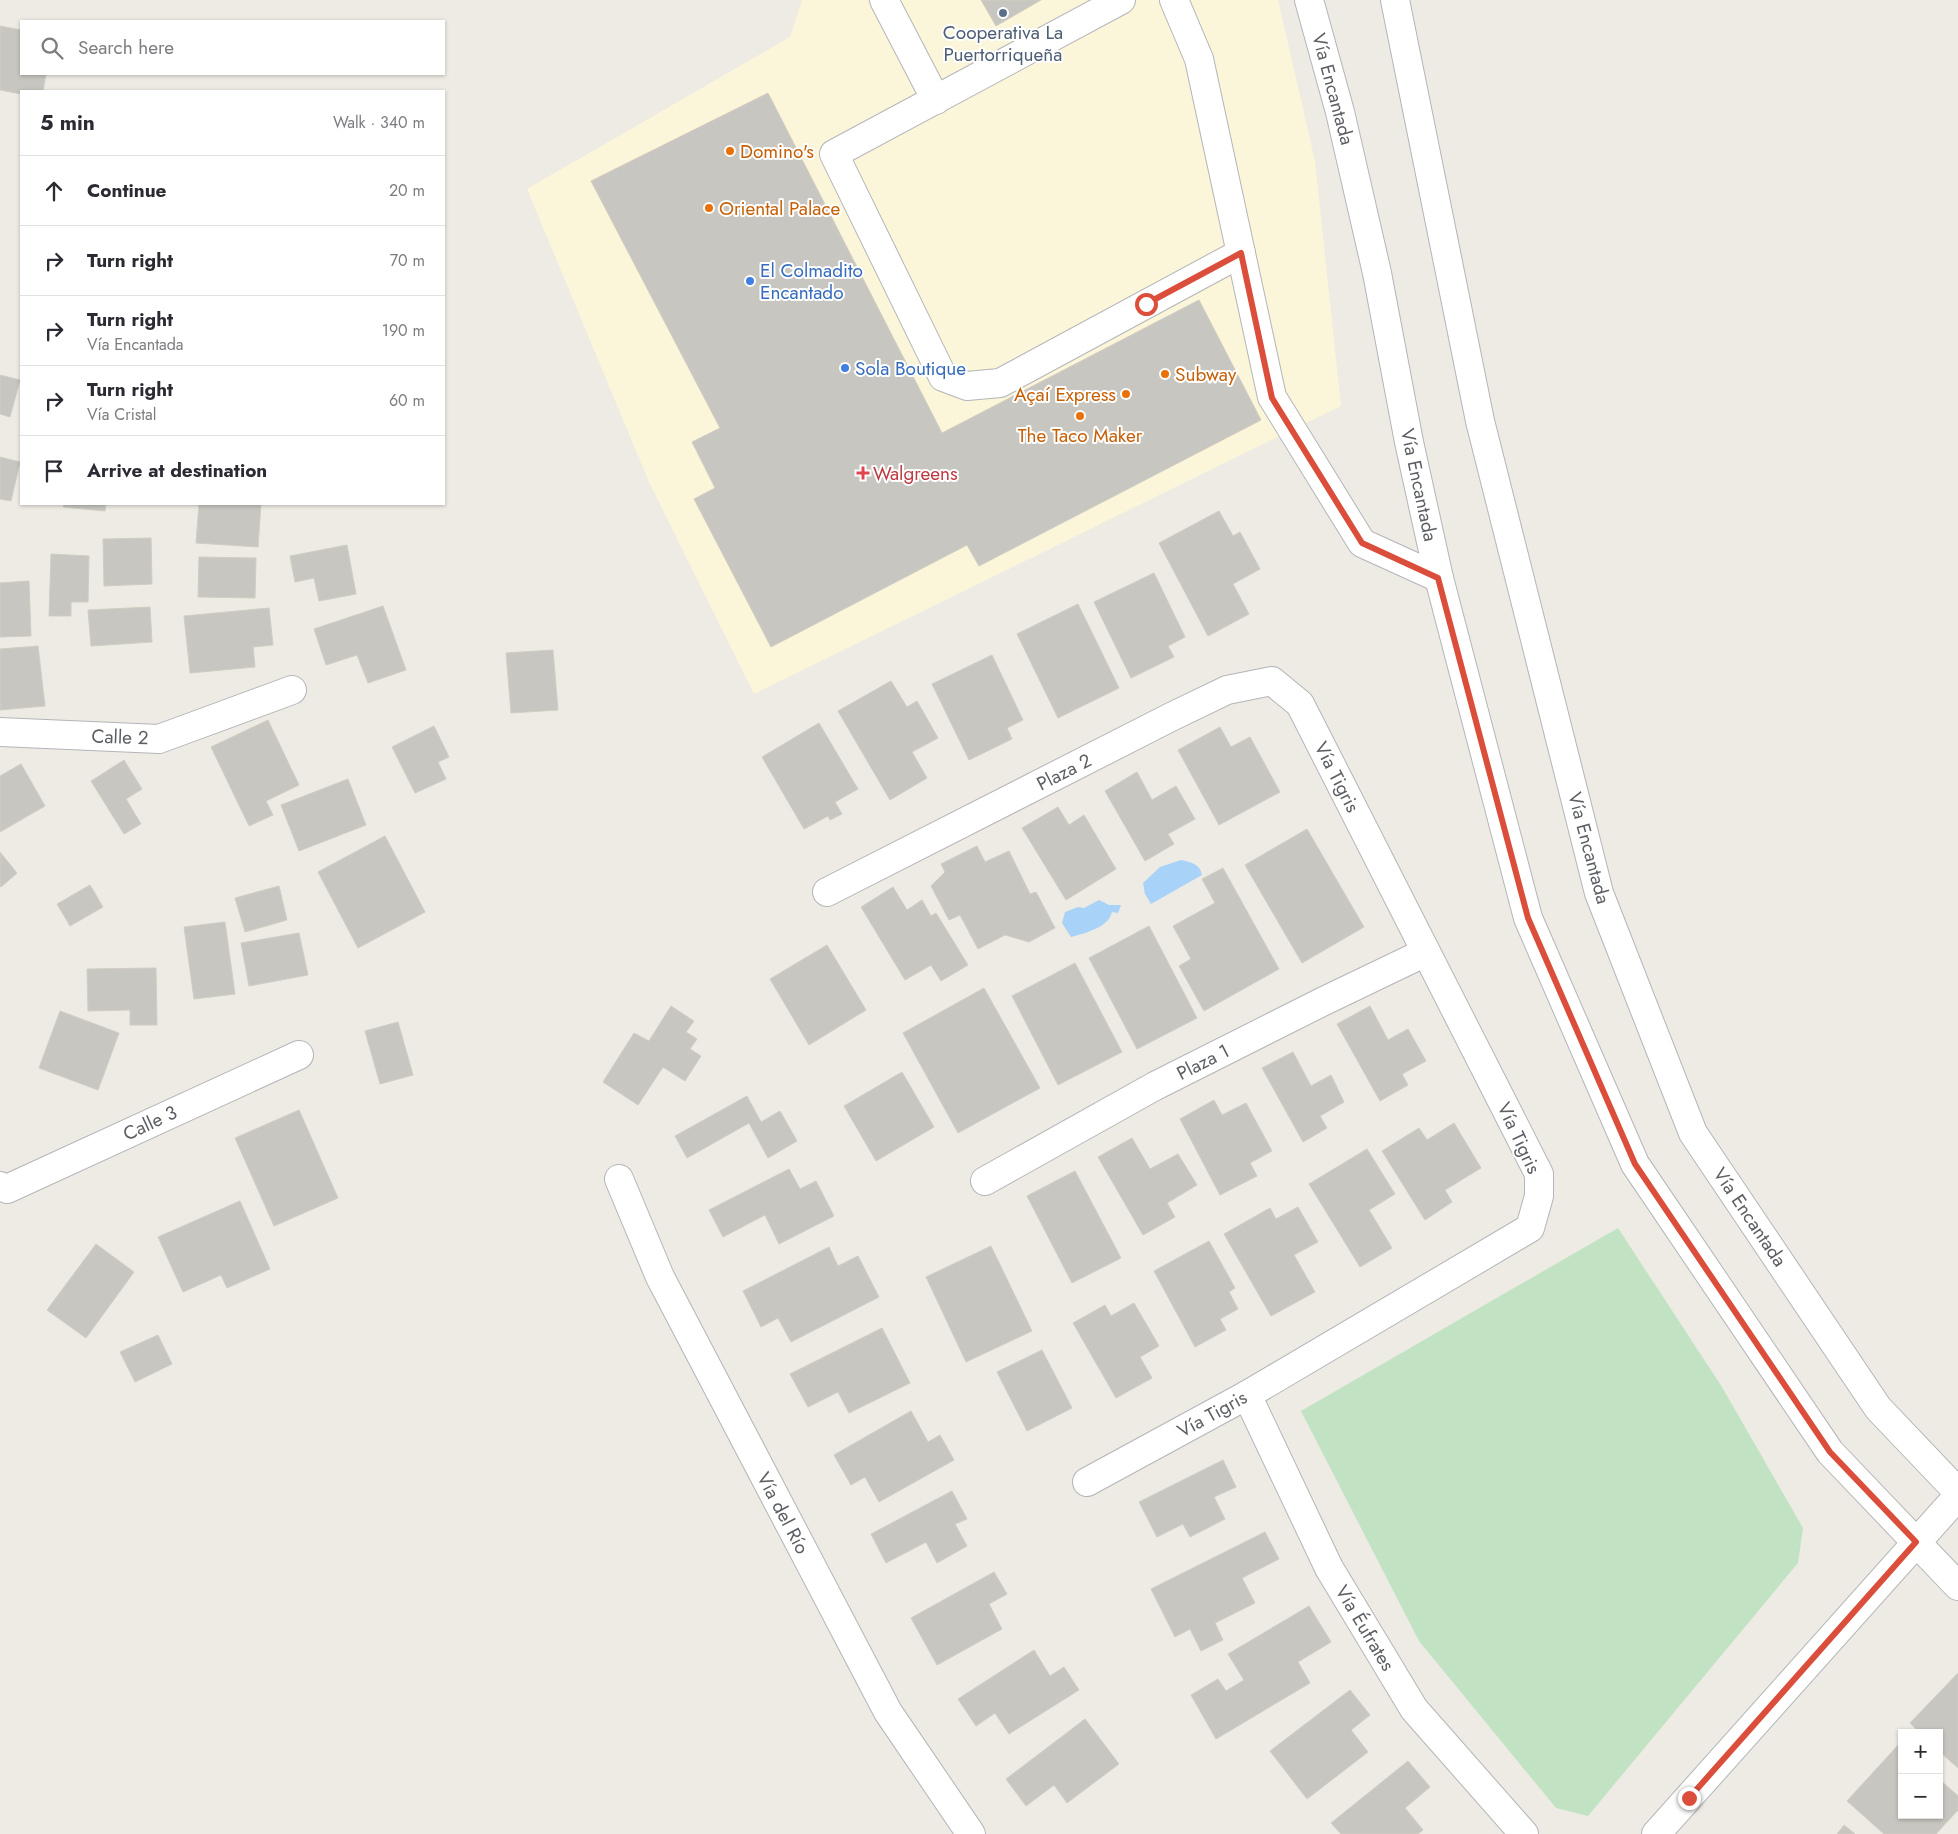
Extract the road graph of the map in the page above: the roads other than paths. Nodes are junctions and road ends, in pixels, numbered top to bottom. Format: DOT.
graph roads {
  1 [pos="884,0"];
  2 [pos="1121,0"];
  3 [pos="1174,0"];
  4 [pos="1309,0"];
  5 [pos="1395,0"];
  6 [pos="936,100"];
  7 [pos="1241,253"];
  8 [pos="1438,578"];
  9 [pos="292,690"];
  10 [pos="1300,704"];
  11 [pos="0,732"];
  12 [pos="828,892"];
  13 [pos="1426,952"];
  14 [pos="299,1055"];
  15 [pos="619,1179"];
  16 [pos="985,1181"];
  17 [pos="0,1186"];
  18 [pos="1248,1395"];
  19 [pos="1087,1482"];
  20 [pos="1958,1492"];
  21 [pos="1958,1496"];
  22 [pos="1916,1542"];
  23 [pos="1958,1586"];
  24 [pos="972,1834"];
  25 [pos="1524,1834"];
  26 [pos="1656,1834"];
  1 -- 6 [label="street"];
  2 -- 6 [label="street"];
  3 -- 7 [label="street"];
  4 -- 8 [label="street, Vía Encantada"];
  5 -- 20 [label="street, Vía Encantada"];
  6 -- 7 [label="street"];
  7 -- 8 [label="street"];
  8 -- 22 [label="street, Vía Encantada"];
  9 -- 11 [label="street, Calle 2"];
  10 -- 12 [label="street, Plaza 2"];
  10 -- 13 [label="street, Vía Tigris"];
  13 -- 16 [label="street, Plaza 1"];
  13 -- 18 [label="street, Vía Tigris"];
  14 -- 17 [label="street, Calle 3"];
  15 -- 24 [label="street, Vía del Río"];
  18 -- 19 [label="street, Vía Tigris"];
  18 -- 25 [label="street, Vía Éufrates"];
  21 -- 22 [label="street"];
  22 -- 23 [label="street, Vía Encantada"];
  22 -- 26 [label="street"];
}
